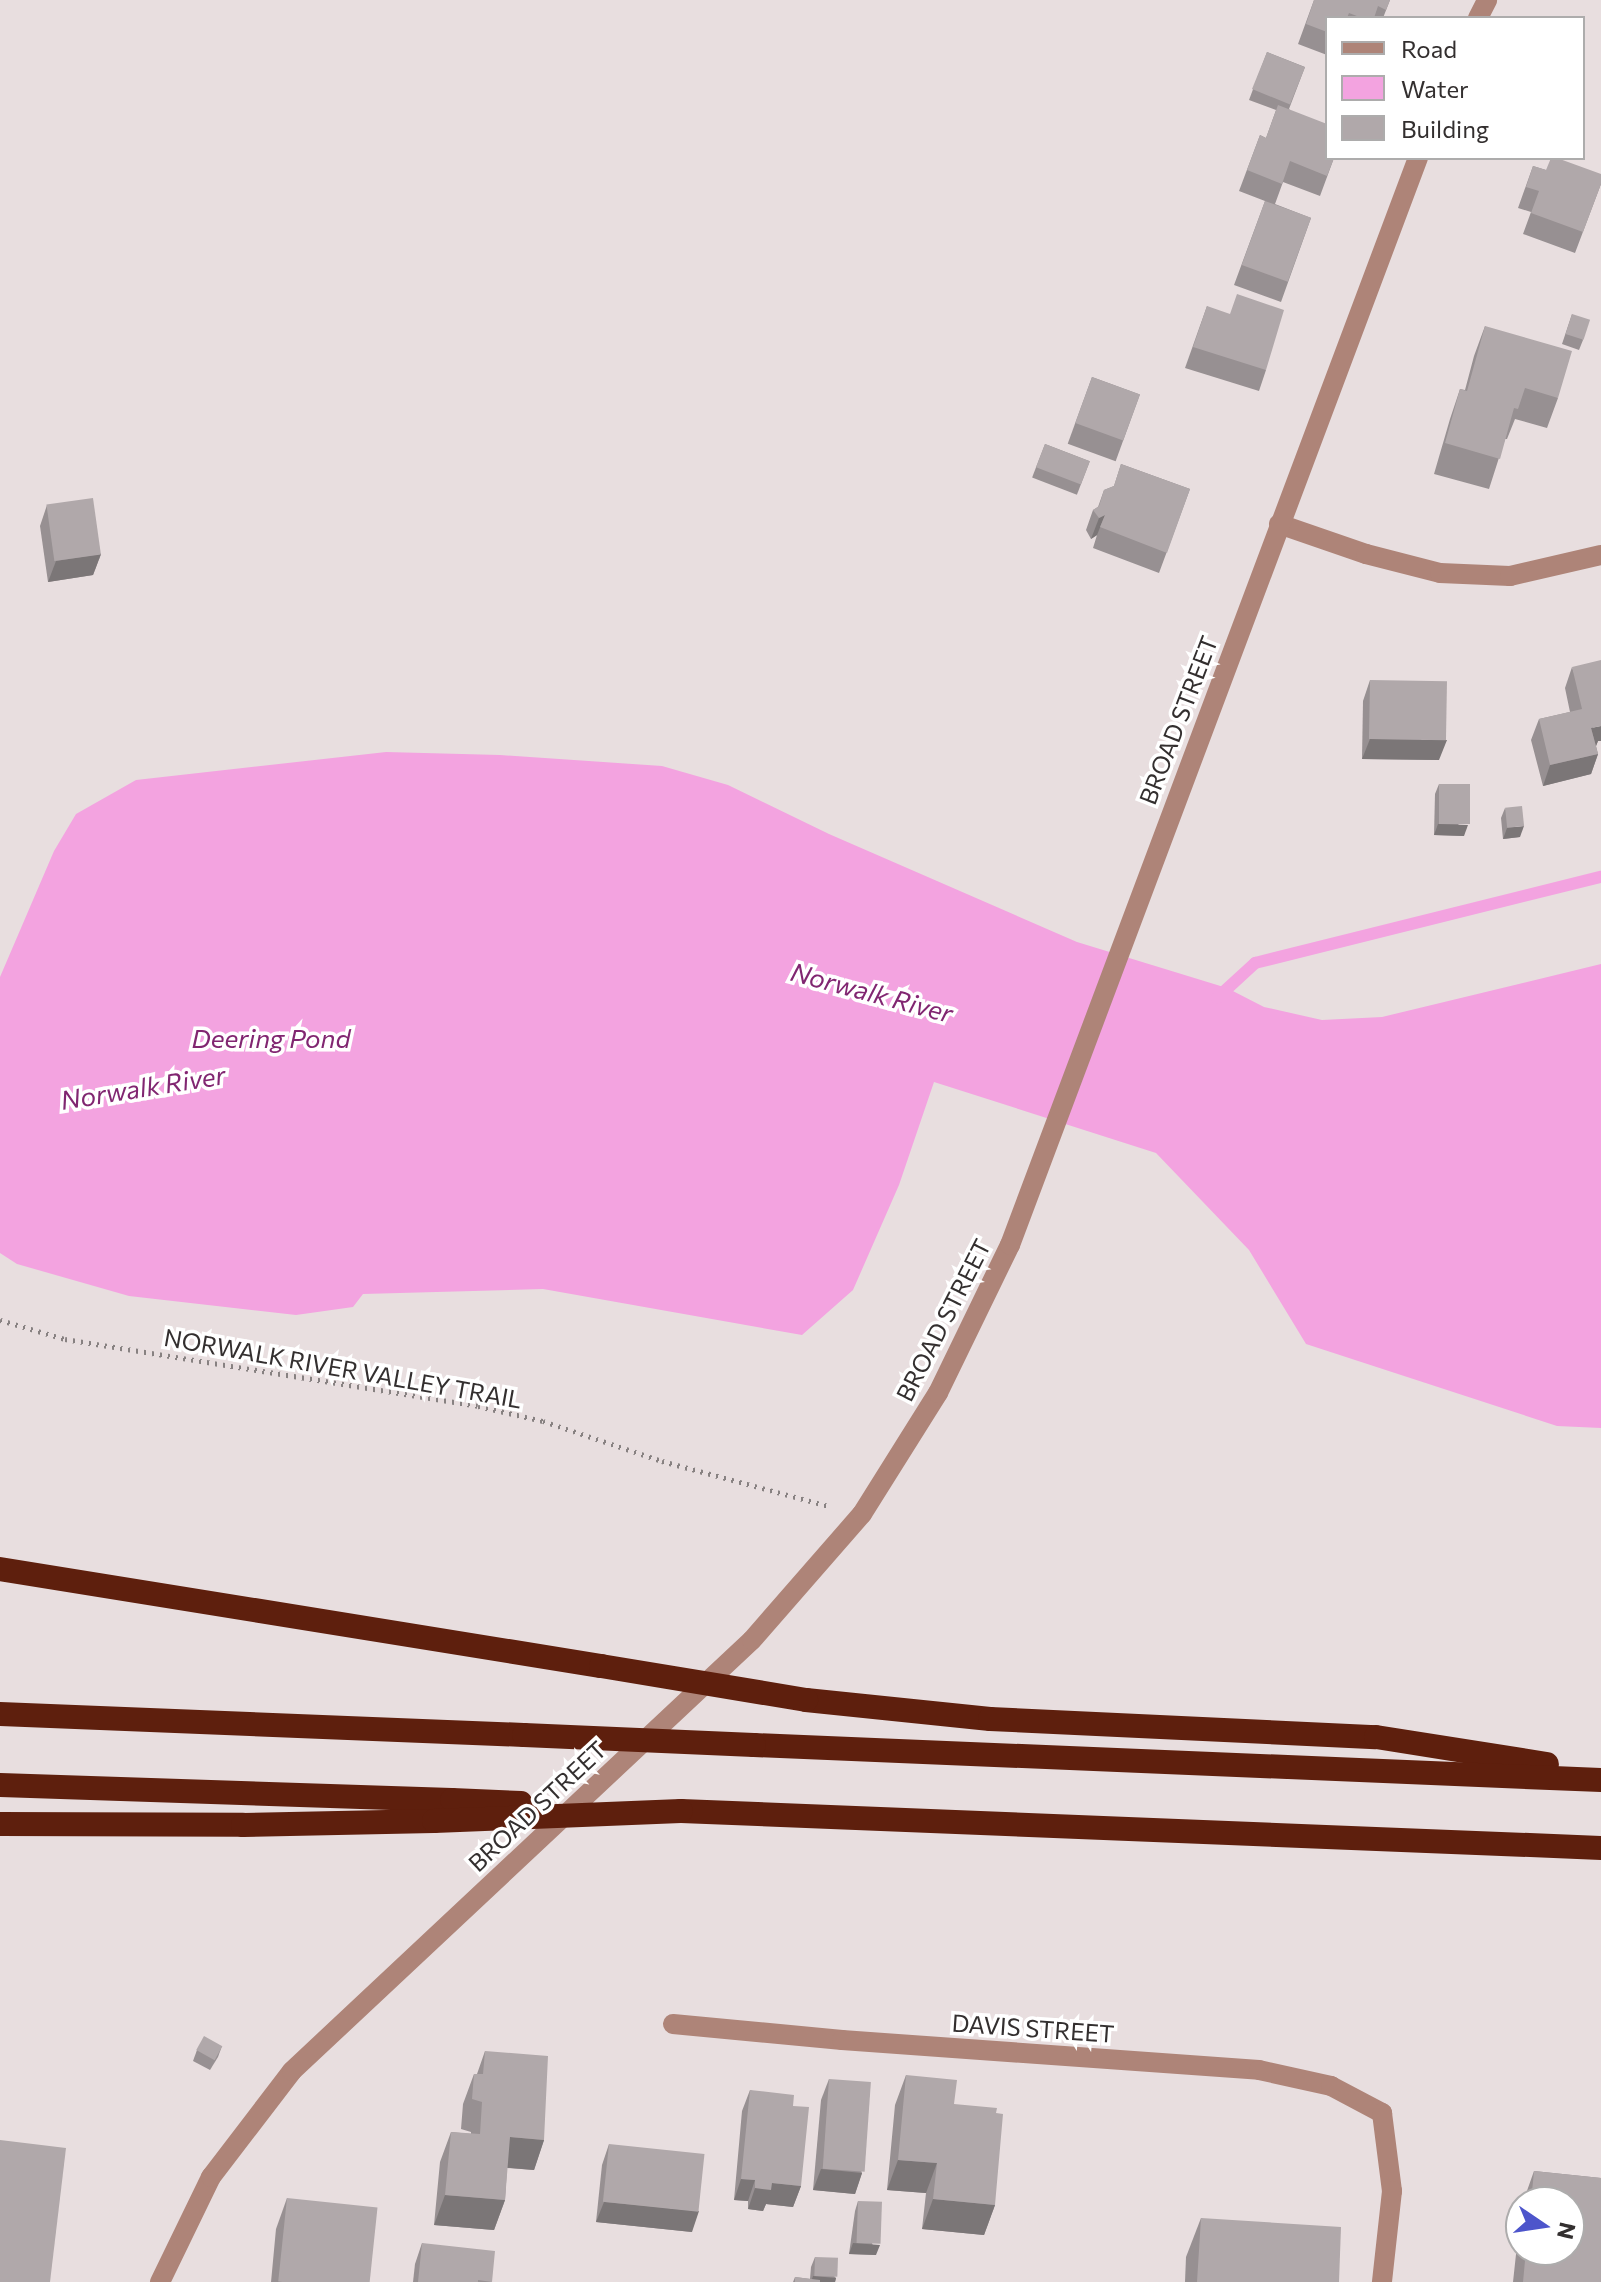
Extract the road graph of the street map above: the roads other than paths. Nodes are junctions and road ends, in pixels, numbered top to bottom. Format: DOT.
graph roads {
  1 [pos="1417,160"];
  2 [pos="1279,524"];
  3 [pos="1601,555"];
  4 [pos="0,1569"];
  5 [pos="0,1714"];
  6 [pos="1601,1773"];
  7 [pos="1601,1780"];
  8 [pos="0,1785"];
  9 [pos="681,1811"];
  10 [pos="0,1824"];
  11 [pos="1601,1848"];
  12 [pos="673,2024"];
  13 [pos="160,2282"];
  14 [pos="1382,2282"];
  1 -- 2 [label="street, BROAD STREET"];
  2 -- 3 [label="street"];
  2 -- 13 [label="street, BROAD STREET"];
  4 -- 6 [label="highway, bridge"];
  5 -- 7 [label="highway, bridge"];
  8 -- 9 [label="highway, bridge"];
  9 -- 10 [label="highway, bridge"];
  9 -- 11 [label="highway"];
  12 -- 14 [label="street, DAVIS STREET"];
}
